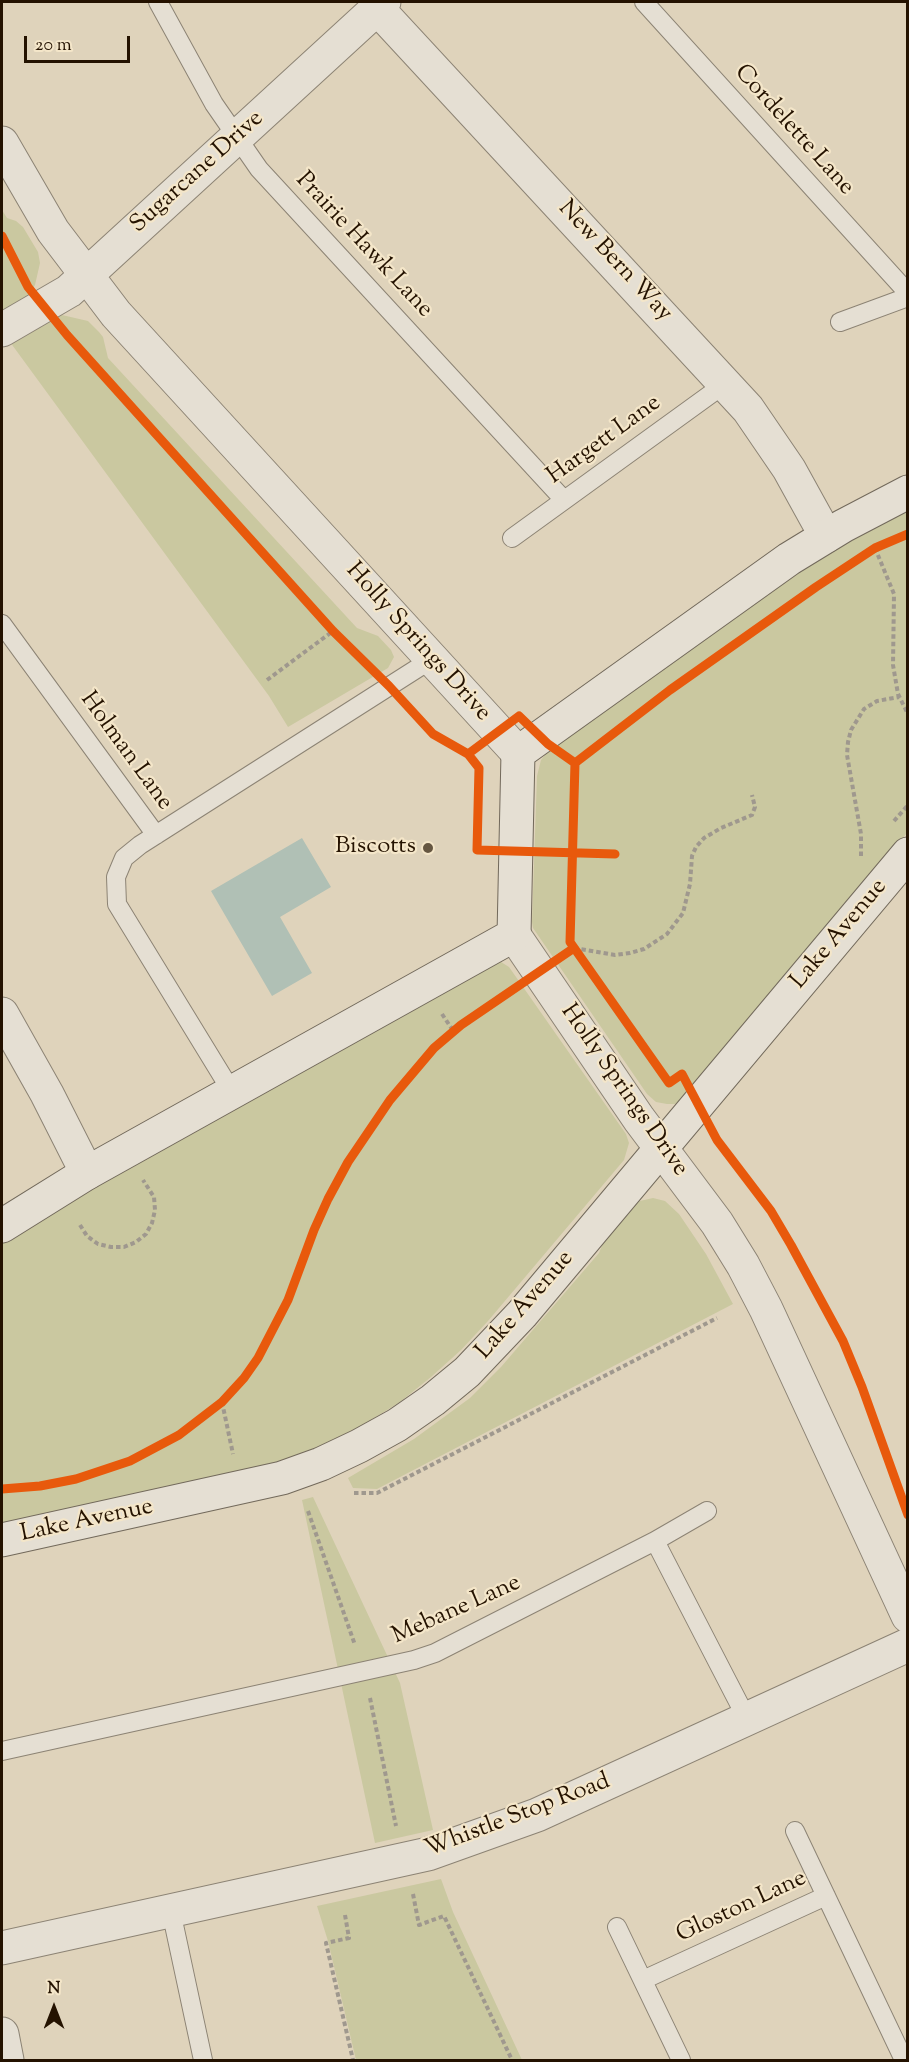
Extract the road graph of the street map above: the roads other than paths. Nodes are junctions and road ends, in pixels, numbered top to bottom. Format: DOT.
graph roads {
  1 [pos="158,2"];
  2 [pos="644,2"];
  3 [pos="380,5"];
  4 [pos="237,138"];
  5 [pos="2,142"];
  6 [pos="87,275"];
  7 [pos="908,295"];
  8 [pos="840,322"];
  9 [pos="2,330"];
  10 [pos="726,383"];
  11 [pos="908,492"];
  12 [pos="564,500"];
  13 [pos="826,536"];
  14 [pos="512,538"];
  15 [pos="2,624"];
  16 [pos="432,659"];
  17 [pos="518,753"];
  18 [pos="156,835"];
  19 [pos="908,854"];
  20 [pos="514,935"];
  21 [pos="2,1014"];
  22 [pos="232,1092"];
  23 [pos="662,1149"];
  24 [pos="87,1173"];
  25 [pos="2,1226"];
  26 [pos="707,1511"];
  27 [pos="2,1540"];
  28 [pos="655,1541"];
  29 [pos="908,1616"];
  30 [pos="908,1645"];
  31 [pos="747,1719"];
  32 [pos="2,1751"];
  33 [pos="795,1831"];
  34 [pos="826,1896"];
  35 [pos="171,1911"];
  36 [pos="617,1927"];
  37 [pos="2,1948"];
  38 [pos="643,1980"];
  39 [pos="2,2034"];
  40 [pos="7,2061"];
  41 [pos="203,2061"];
  42 [pos="681,2061"];
  43 [pos="904,2061"];
  1 -- 4 [label="lane, Prairie Hawk Lane"];
  2 -- 7 [label="lane, Cordelette Lane"];
  3 -- 4 [label="street, Sugarcane Drive"];
  3 -- 10 [label="street, New Bern Way"];
  4 -- 6 [label="street, Sugarcane Drive"];
  4 -- 12 [label="lane, Prairie Hawk Lane"];
  5 -- 6 [label="street, Holly Springs Drive"];
  6 -- 9 [label="street, Sugarcane Drive"];
  6 -- 16 [label="street, Holly Springs Drive"];
  7 -- 8 [label="lane"];
  10 -- 12 [label="lane, Hargett Lane"];
  10 -- 13 [label="street, New Bern Way"];
  11 -- 13 [label="street"];
  12 -- 14 [label="lane, Hargett Lane"];
  13 -- 17 [label="street"];
  15 -- 18 [label="lane, Holman Lane"];
  16 -- 17 [label="street, Holly Springs Drive"];
  16 -- 18 [label="lane"];
  17 -- 20 [label="street"];
  18 -- 22 [label="lane, Holman Lane"];
  19 -- 23 [label="street, Lake Avenue"];
  20 -- 22 [label="street"];
  20 -- 23 [label="street, Holly Springs Drive"];
  21 -- 24 [label="street"];
  22 -- 24 [label="street"];
  23 -- 27 [label="street, Lake Avenue"];
  23 -- 29 [label="street, Holly Springs Drive"];
  24 -- 25 [label="street"];
  26 -- 28 [label="lane, Mebane Lane"];
  28 -- 31 [label="lane"];
  28 -- 32 [label="lane, Mebane Lane"];
  30 -- 31 [label="street, Whistle Stop Road"];
  31 -- 35 [label="street, Whistle Stop Road"];
  33 -- 34 [label="lane"];
  34 -- 38 [label="lane, Gloston Lane"];
  34 -- 43 [label="lane, Gloston Lane"];
  35 -- 37 [label="street, Whistle Stop Road"];
  35 -- 41 [label="lane"];
  36 -- 38 [label="lane"];
  38 -- 42 [label="lane"];
  39 -- 40 [label="street"];
}
